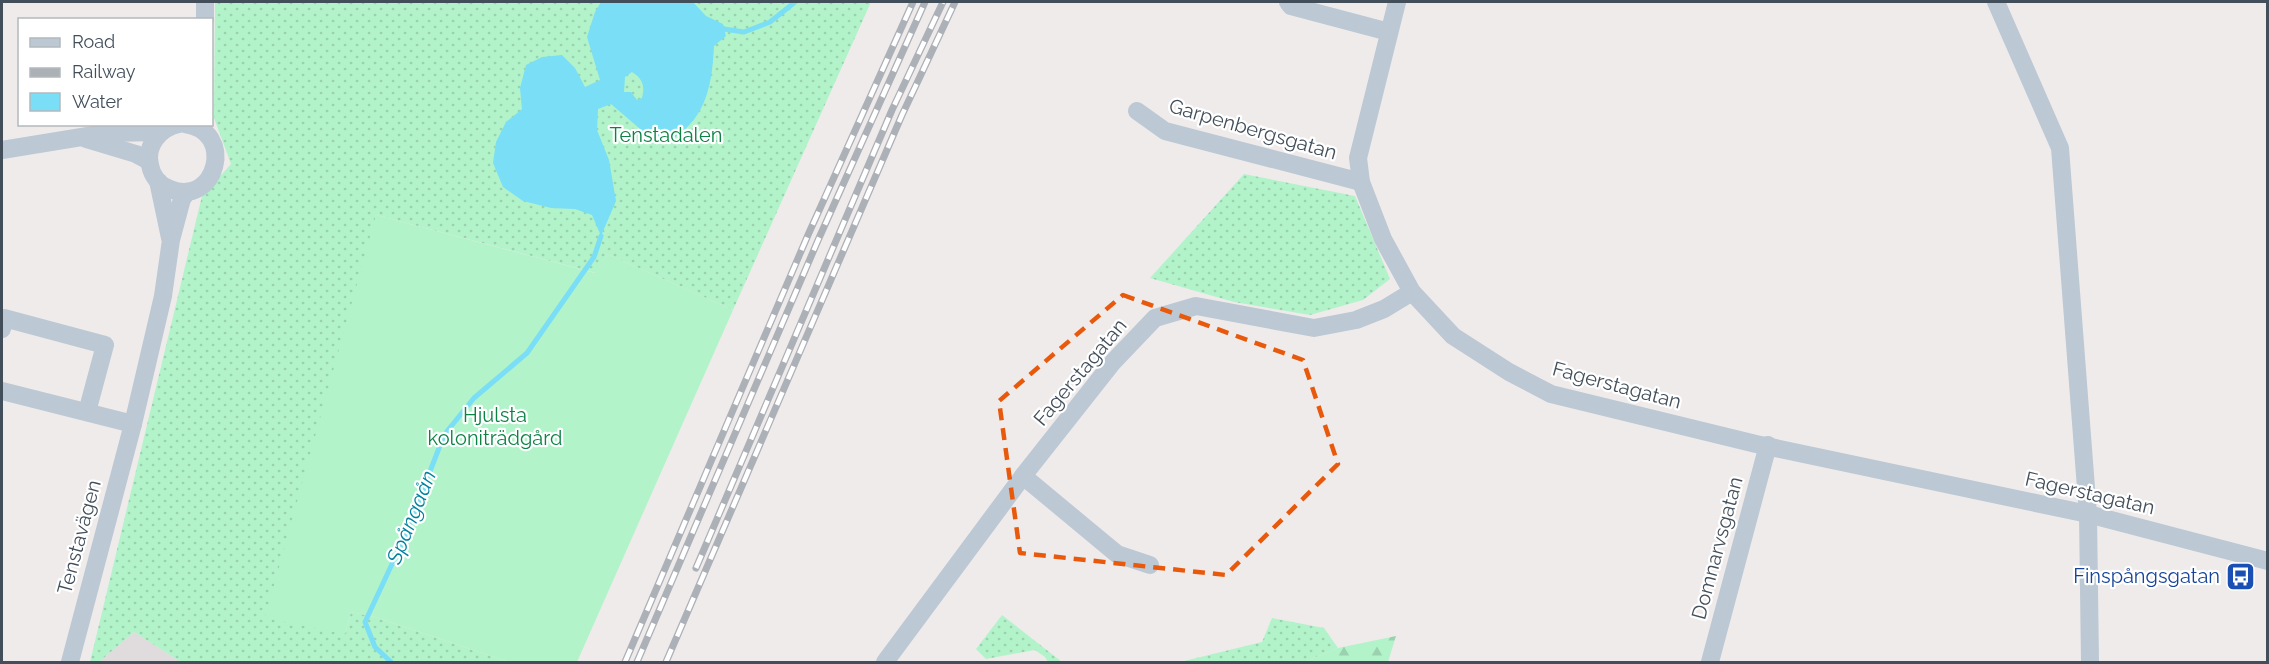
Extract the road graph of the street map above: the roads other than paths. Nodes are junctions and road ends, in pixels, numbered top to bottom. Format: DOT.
graph roads {
  1 [pos="205,2"];
  2 [pos="1397,2"];
  3 [pos="1996,2"];
  4 [pos="1298,4"];
  5 [pos="205,18"];
  6 [pos="1389,32"];
  7 [pos="1137,111"];
  8 [pos="173,126"];
  9 [pos="207,130"];
  10 [pos="78,136"];
  11 [pos="2,150"];
  12 [pos="149,161"];
  13 [pos="158,181"];
  14 [pos="1361,182"];
  15 [pos="187,192"];
  16 [pos="171,240"];
  17 [pos="1412,292"];
  18 [pos="2,329"];
  19 [pos="2,391"];
  20 [pos="87,412"];
  21 [pos="133,424"];
  22 [pos="1767,445"];
  23 [pos="1023,477"];
  24 [pos="2088,514"];
  25 [pos="2268,561"];
  26 [pos="1150,565"];
  27 [pos="70,663"];
  28 [pos="885,663"];
  29 [pos="1710,663"];
  30 [pos="2090,663"];
  1 -- 5 [label="street"];
  2 -- 6 [label="street"];
  3 -- 24 [label="street"];
  4 -- 6 [label="street"];
  6 -- 14 [label="street"];
  7 -- 14 [label="street, Garpenbergsgatan"];
  8 -- 10 [label="street"];
  8 -- 12 [label="street"];
  9 -- 15 [label="street"];
  10 -- 11 [label="street"];
  10 -- 12 [label="street"];
  12 -- 13 [label="street, Tenstavägen"];
  13 -- 15 [label="street"];
  13 -- 16 [label="street, Tenstavägen"];
  14 -- 17 [label="street"];
  15 -- 16 [label="street, Tenstavägen"];
  16 -- 21 [label="street, Tenstavägen"];
  17 -- 22 [label="street, Fagerstagatan"];
  17 -- 23 [label="street, Fagerstagatan"];
  18 -- 20 [label="street"];
  19 -- 20 [label="street"];
  20 -- 21 [label="street"];
  21 -- 27 [label="street, Tenstavägen"];
  22 -- 24 [label="street, Fagerstagatan"];
  22 -- 29 [label="street, Domnarvsgatan"];
  23 -- 26 [label="street"];
  23 -- 28 [label="street, Fagerstagatan"];
  24 -- 25 [label="street, Fagerstagatan"];
  24 -- 30 [label="street"];
}
